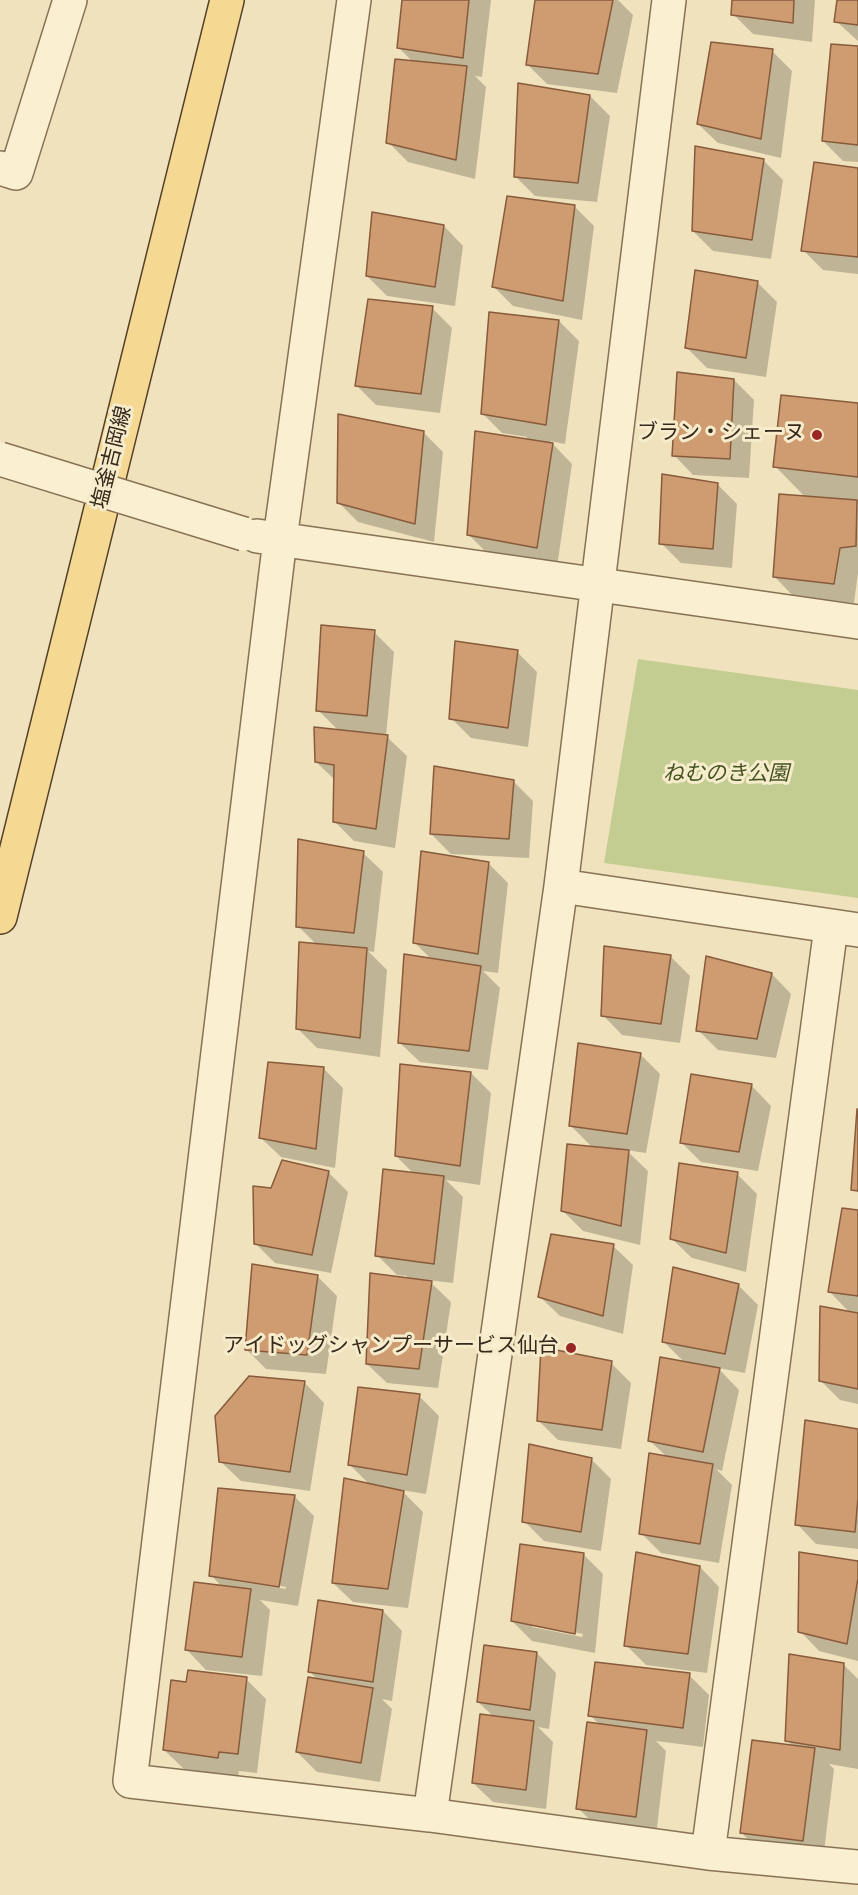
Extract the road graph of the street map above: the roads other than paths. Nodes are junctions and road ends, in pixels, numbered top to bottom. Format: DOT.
graph roads {
  1 [pos="70,0"];
  2 [pos="227,0"];
  3 [pos="354,0"];
  4 [pos="669,0"];
  5 [pos="0,168"];
  6 [pos="0,459"];
  7 [pos="280,539"];
  8 [pos="597,585"];
  9 [pos="858,622"];
  10 [pos="561,886"];
  11 [pos="0,917"];
  12 [pos="844,928"];
  13 [pos="430,1815"];
  14 [pos="708,1853"];
  15 [pos="858,1867"];
  1 -- 5 [label="street"];
  2 -- 11 [label="main road, 塩釜吉岡線"];
  3 -- 7 [label="street"];
  4 -- 8 [label="street"];
  6 -- 7 [label="street, bridge"];
  7 -- 8 [label="street"];
  7 -- 13 [label="street"];
  8 -- 9 [label="street"];
  8 -- 10 [label="street"];
  10 -- 12 [label="street"];
  10 -- 13 [label="street"];
  12 -- 14 [label="street"];
  13 -- 14 [label="street"];
  14 -- 15 [label="street"];
}
